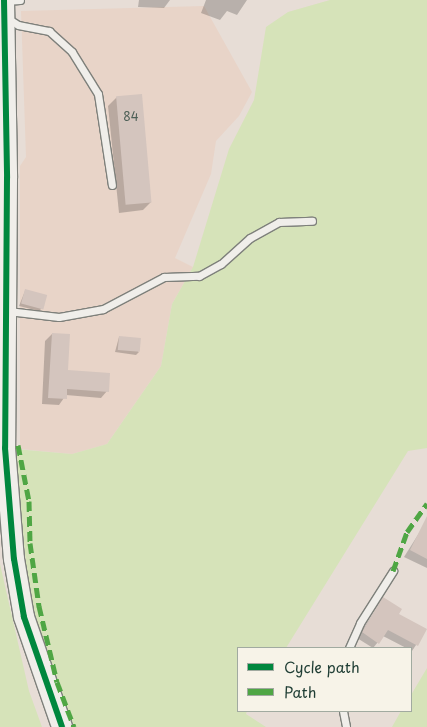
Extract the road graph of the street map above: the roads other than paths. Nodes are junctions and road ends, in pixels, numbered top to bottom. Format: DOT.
graph roads {
  1 [pos="8,4"];
  2 [pos="112,185"];
  3 [pos="312,221"];
  4 [pos="5,311"];
  5 [pos="394,571"];
  6 [pos="349,647"];
  7 [pos="342,712"];
  8 [pos="62,727"];
  9 [pos="346,727"];
  1 -- 2 [label="lane"];
  1 -- 4 [label="street"];
  3 -- 4 [label="lane"];
  4 -- 8 [label="street"];
  5 -- 6 [label="lane"];
  7 -- 9 [label="lane"];
}
